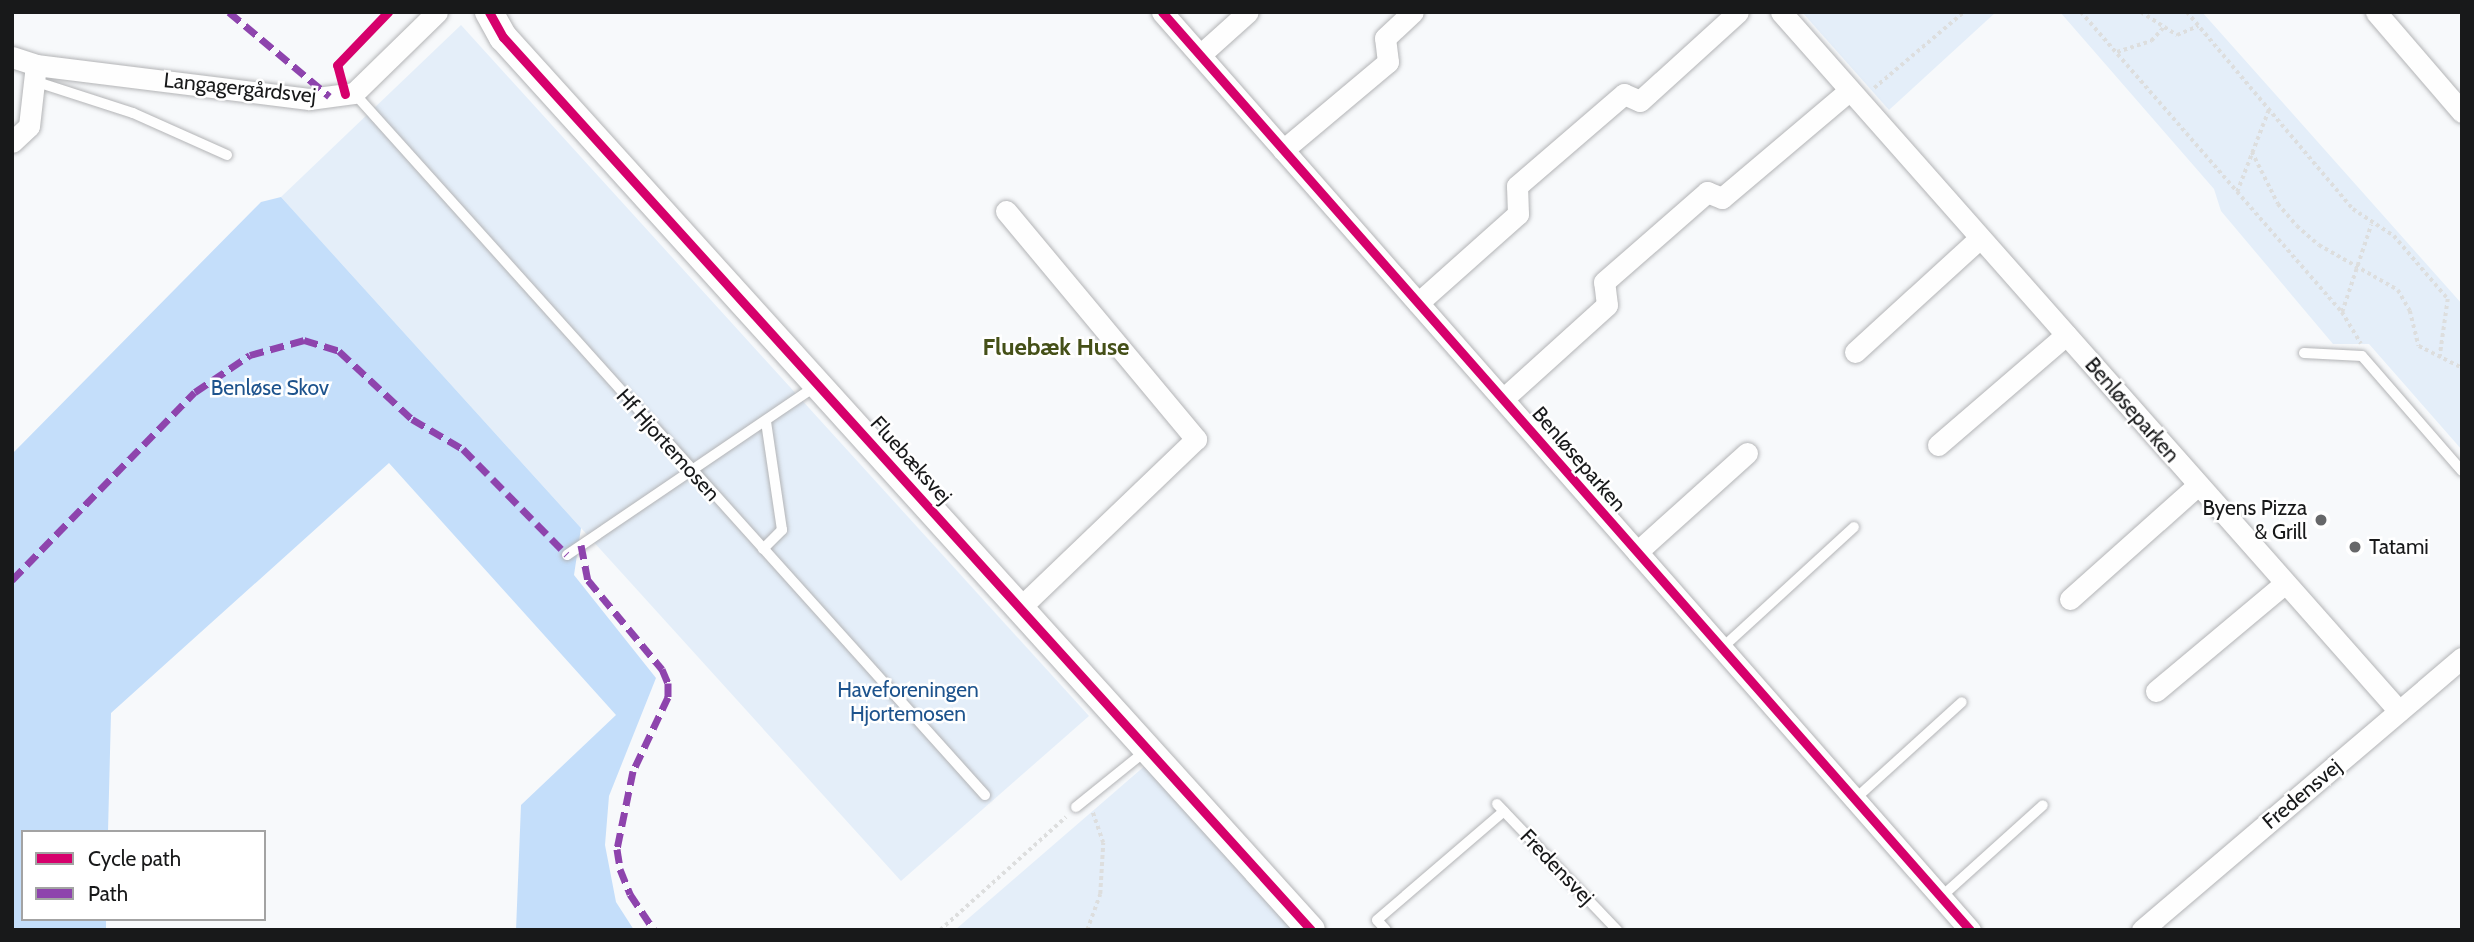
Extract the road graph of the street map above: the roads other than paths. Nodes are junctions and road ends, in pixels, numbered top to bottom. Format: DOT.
graph roads {
  1 [pos="437,12"];
  2 [pos="489,12"];
  3 [pos="1162,12"];
  4 [pos="1248,12"];
  5 [pos="1413,12"];
  6 [pos="1738,12"];
  7 [pos="1781,12"];
  8 [pos="2376,12"];
  9 [pos="1200,55"];
  10 [pos="12,57"];
  11 [pos="35,73"];
  12 [pos="354,93"];
  13 [pos="1854,95"];
  14 [pos="2462,112"];
  15 [pos="12,142"];
  16 [pos="1283,150"];
  17 [pos="227,155"];
  18 [pos="1006,211"];
  19 [pos="1980,238"];
  20 [pos="1418,303"];
  21 [pos="2066,335"];
  22 [pos="1855,352"];
  23 [pos="2304,353"];
  24 [pos="818,384"];
  25 [pos="1503,399"];
  26 [pos="766,421"];
  27 [pos="1938,445"];
  28 [pos="1746,453"];
  29 [pos="2462,471"];
  30 [pos="693,472"];
  31 [pos="2198,485"];
  32 [pos="1854,527"];
  33 [pos="763,549"];
  34 [pos="1637,551"];
  35 [pos="566,555"];
  36 [pos="2285,583"];
  37 [pos="2070,599"];
  38 [pos="1020,608"];
  39 [pos="1722,648"];
  40 [pos="2462,658"];
  41 [pos="2156,691"];
  42 [pos="1962,702"];
  43 [pos="2399,711"];
  44 [pos="1148,749"];
  45 [pos="985,795"];
  46 [pos="1855,799"];
  47 [pos="1080,805"];
  48 [pos="2043,805"];
  49 [pos="1941,897"];
  50 [pos="1311,930"];
  51 [pos="1386,930"];
  52 [pos="1617,930"];
  53 [pos="1970,930"];
  54 [pos="2142,930"];
  1 -- 12 [label="street"];
  2 -- 24 [label="street, Fluebæksvej"];
  3 -- 9 [label="street, Benløseparken"];
  4 -- 9 [label="street"];
  5 -- 16 [label="street"];
  6 -- 20 [label="street"];
  7 -- 13 [label="street, Benløseparken"];
  8 -- 14 [label="street"];
  9 -- 16 [label="street, Benløseparken"];
  10 -- 11 [label="street, Langagergårdsvej"];
  11 -- 12 [label="street, Langagergårdsvej"];
  11 -- 15 [label="street"];
  11 -- 17 [label="lane"];
  12 -- 30 [label="lane, Hf Hjortemosen"];
  13 -- 19 [label="street, Benløseparken"];
  13 -- 25 [label="street, Benløseparken"];
  16 -- 20 [label="street, Benløseparken"];
  18 -- 38 [label="street"];
  19 -- 21 [label="street, Benløseparken"];
  19 -- 22 [label="street"];
  20 -- 25 [label="street, Benløseparken"];
  21 -- 27 [label="street"];
  21 -- 31 [label="street, Benløseparken"];
  23 -- 29 [label="lane"];
  24 -- 26 [label="lane"];
  24 -- 38 [label="street, Fluebæksvej"];
  25 -- 34 [label="street, Benløseparken"];
  26 -- 30 [label="lane"];
  26 -- 33 [label="lane"];
  28 -- 34 [label="street"];
  30 -- 33 [label="lane, Hf Hjortemosen"];
  30 -- 35 [label="lane"];
  31 -- 36 [label="street, Benløseparken"];
  31 -- 37 [label="street"];
  32 -- 39 [label="lane"];
  33 -- 45 [label="lane, Hf Hjortemosen"];
  34 -- 39 [label="street, Benløseparken"];
  36 -- 41 [label="street"];
  36 -- 43 [label="street, Benløseparken"];
  38 -- 44 [label="street, Fluebæksvej"];
  39 -- 46 [label="street, Benløseparken"];
  40 -- 43 [label="street, Fredensvej"];
  42 -- 46 [label="lane"];
  43 -- 54 [label="street, Fredensvej"];
  44 -- 47 [label="lane"];
  44 -- 50 [label="street, Fluebæksvej"];
  46 -- 49 [label="street, Benløseparken"];
  48 -- 49 [label="lane"];
  49 -- 53 [label="street, Benløseparken"];
  51 -- 52 [label="lane, Fredensvej"];
}
